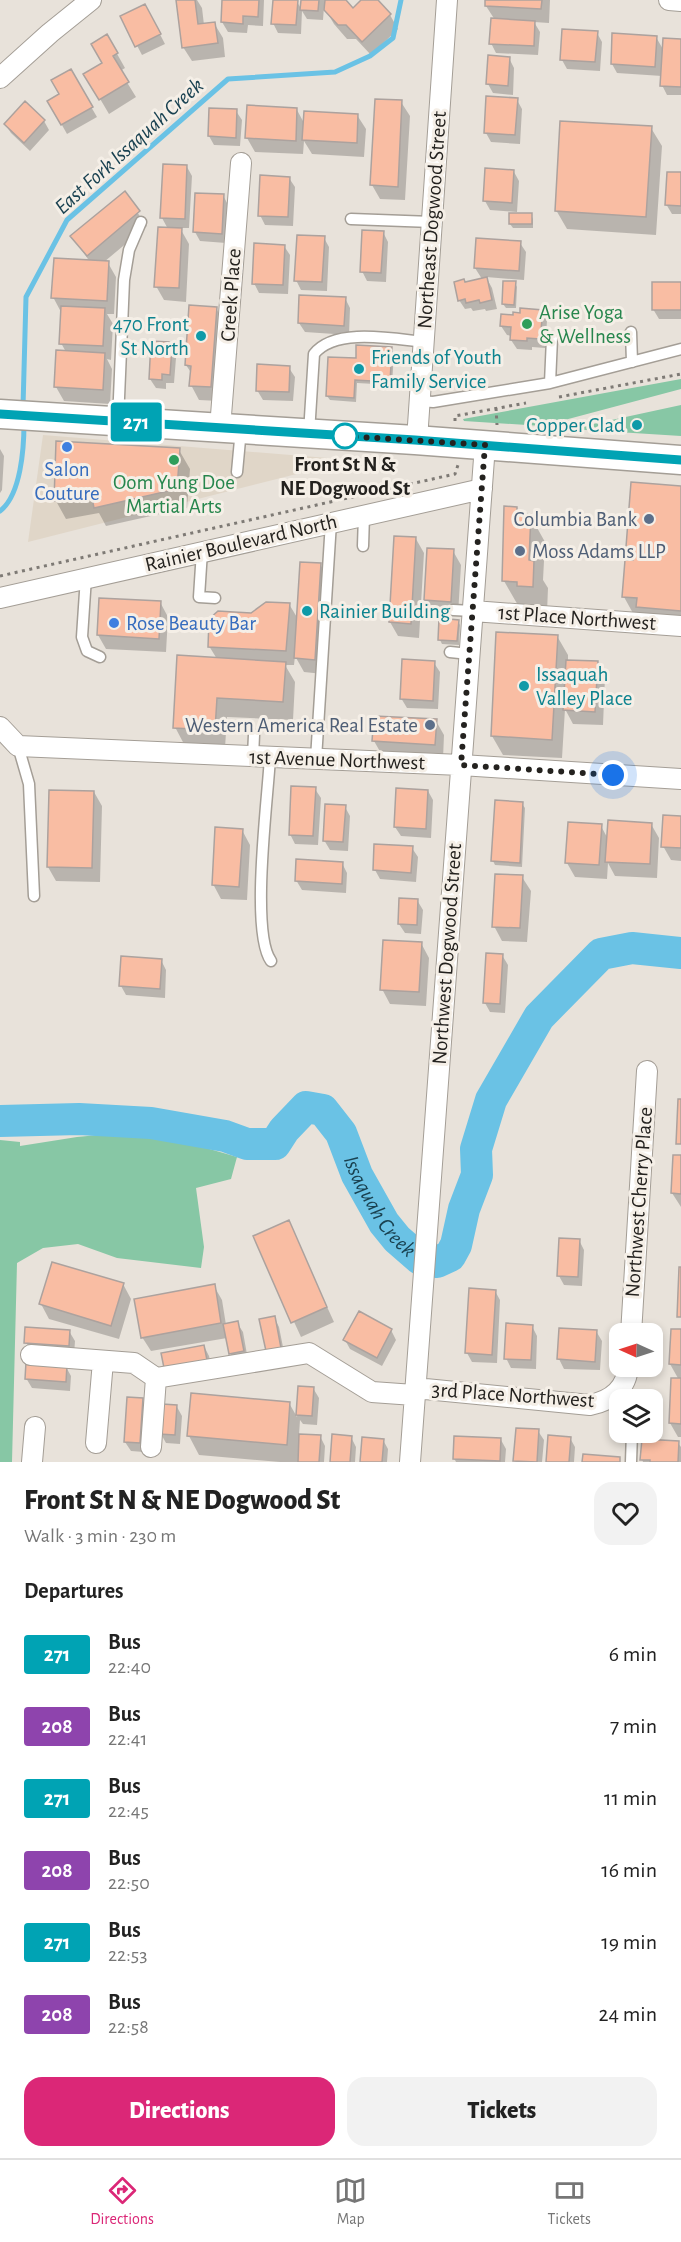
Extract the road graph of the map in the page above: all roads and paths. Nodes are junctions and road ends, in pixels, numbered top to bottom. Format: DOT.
graph roads {
  1 [pos="91,0"];
  2 [pos="447,0"];
  3 [pos="669,0"];
  4 [pos="681,1"];
  5 [pos="0,78"];
  6 [pos="241,163"];
  7 [pos="351,219"];
  8 [pos="141,222"];
  9 [pos="432,222"];
  10 [pos="631,332"];
  11 [pos="552,338"];
  12 [pos="424,342"];
  13 [pos="681,349"];
  14 [pos="632,362"];
  15 [pos="681,374"];
  16 [pos="550,383"];
  17 [pos="554,398"];
  18 [pos="420,401"];
  19 [pos="531,402"];
  20 [pos="496,408"];
  21 [pos="3,414"];
  22 [pos="118,421"];
  23 [pos="454,424"];
  24 [pos="231,428"];
  25 [pos="309,433"];
  26 [pos="490,433"];
  27 [pos="417,440"];
  28 [pos="681,460"];
  29 [pos="465,465"];
  30 [pos="237,472"];
  31 [pos="482,489"];
  32 [pos="364,515"];
  33 [pos="331,522"];
  34 [pos="363,546"];
  35 [pos="202,551"];
  36 [pos="0,576"];
  37 [pos="86,577"];
  38 [pos="0,598"];
  39 [pos="215,598"];
  40 [pos="453,610"];
  41 [pos="472,611"];
  42 [pos="681,626"];
  43 [pos="100,657"];
  44 [pos="0,727"];
  45 [pos="254,735"];
  46 [pos="18,746"];
  47 [pos="261,757"];
  48 [pos="316,759"];
  49 [pos="461,765"];
  50 [pos="681,779"];
  51 [pos="34,896"];
  52 [pos="271,961"];
  53 [pos="647,1071"];
  54 [pos="631,1323"];
  55 [pos="31,1355"];
  56 [pos="103,1361"];
  57 [pos="156,1378"];
  58 [pos="415,1392"];
  59 [pos="609,1400"];
  60 [pos="35,1427"];
  61 [pos="96,1443"];
  62 [pos="632,1443"];
  63 [pos="151,1447"];
  64 [pos="32,1462"];
  65 [pos="410,1462"];
  66 [pos="631,1462"];
  1 -- 5 [label="street"];
  2 -- 9 [label="street, Northeast Dogwood Street"];
  3 -- 4 [label="street"];
  6 -- 24 [label="street, Creek Place"];
  7 -- 9 [label="lane"];
  8 -- 22 [label="lane"];
  9 -- 12 [label="street, Northeast Dogwood Street"];
  10 -- 14 [label="lane"];
  11 -- 16 [label="lane"];
  12 -- 18 [label="street, Northeast Dogwood Street"];
  12 -- 25 [label="lane"];
  13 -- 14 [label="lane"];
  14 -- 16 [label="lane"];
  15 -- 17 [label="path"];
  16 -- 18 [label="lane"];
  18 -- 27 [label="street, Northeast Dogwood Street"];
  19 -- 20 [label="path"];
  20 -- 23 [label="path"];
  20 -- 26 [label="path"];
  21 -- 22 [label="main road"];
  22 -- 24 [label="main road"];
  24 -- 25 [label="main road"];
  24 -- 30 [label="lane"];
  25 -- 27 [label="main road"];
  26 -- 27 [label="main road"];
  26 -- 28 [label="main road"];
  26 -- 31 [label="street, Northwest Dogwood Street"];
  29 -- 36 [label="path"];
  31 -- 32 [label="street, Rainier Boulevard North"];
  31 -- 41 [label="street, Northwest Dogwood Street"];
  32 -- 33 [label="street, Rainier Boulevard North"];
  32 -- 34 [label="lane"];
  33 -- 35 [label="street, Rainier Boulevard North"];
  33 -- 48 [label="lane"];
  35 -- 37 [label="street, Rainier Boulevard North"];
  35 -- 39 [label="lane"];
  37 -- 38 [label="street, Rainier Boulevard North"];
  37 -- 43 [label="lane"];
  40 -- 41 [label="lane"];
  41 -- 42 [label="street, 1st Place Northwest"];
  41 -- 49 [label="street, Northwest Dogwood Street"];
  44 -- 46 [label="street"];
  45 -- 47 [label="lane"];
  46 -- 47 [label="street, 1st Avenue Northwest"];
  46 -- 51 [label="lane"];
  47 -- 48 [label="street, 1st Avenue Northwest"];
  47 -- 52 [label="lane"];
  48 -- 49 [label="street, 1st Avenue Northwest"];
  49 -- 50 [label="street, 1st Avenue Northwest"];
  49 -- 58 [label="street, Northwest Dogwood Street"];
  53 -- 54 [label="street, Northwest Cherry Place"];
  55 -- 56 [label="street"];
  56 -- 57 [label="street"];
  56 -- 61 [label="street"];
  57 -- 58 [label="street, 3rd Place Northwest"];
  57 -- 63 [label="street"];
  58 -- 59 [label="street, 3rd Place Northwest"];
  58 -- 65 [label="street, Northwest Dogwood Street"];
  60 -- 64 [label="street"];
  62 -- 66 [label="lane"];
}
